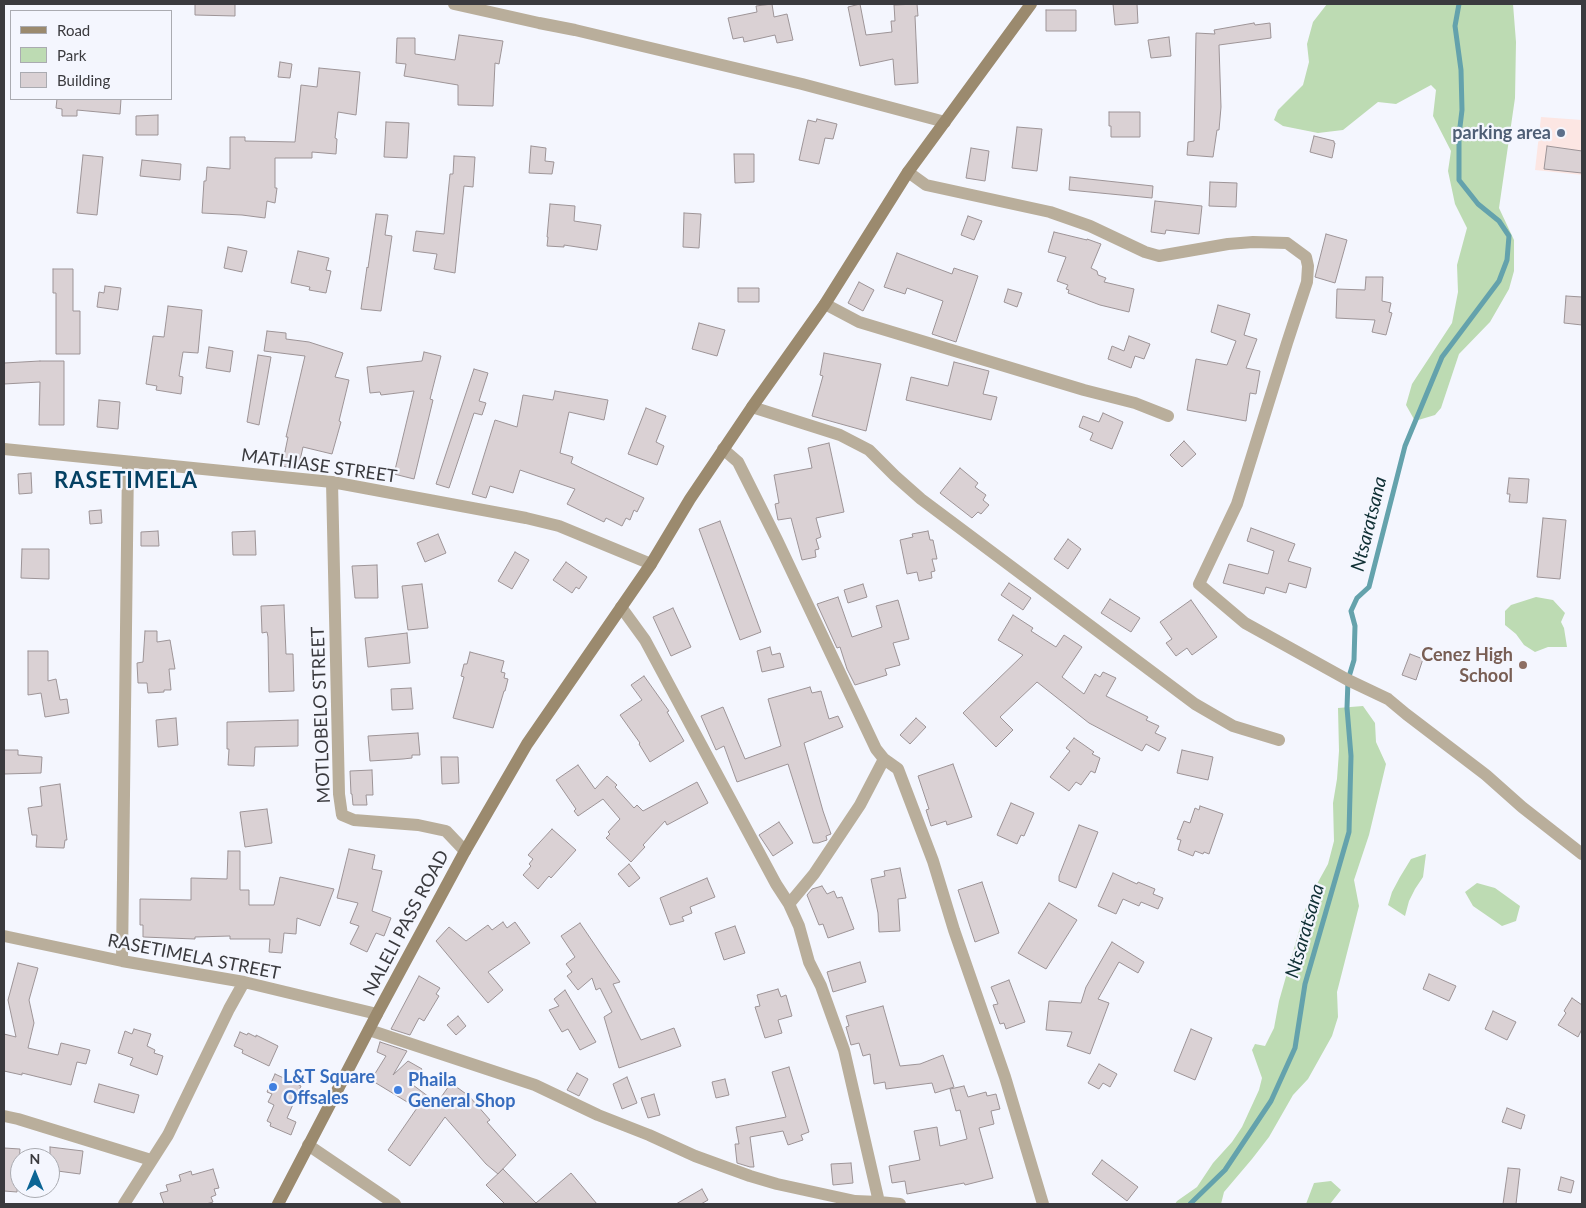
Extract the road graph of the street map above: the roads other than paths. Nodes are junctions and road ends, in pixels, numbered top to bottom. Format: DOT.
graph roads {
  1 [pos="454,4"];
  2 [pos="1030,4"];
  3 [pos="945,122"];
  4 [pos="908,172"];
  5 [pos="825,304"];
  6 [pos="752,407"];
  7 [pos="1168,416"];
  8 [pos="4,449"];
  9 [pos="723,450"];
  10 [pos="128,462"];
  11 [pos="332,482"];
  12 [pos="650,564"];
  13 [pos="621,607"];
  14 [pos="1279,740"];
  15 [pos="884,758"];
  16 [pos="465,851"];
  17 [pos="1582,854"];
  18 [pos="790,904"];
  19 [pos="4,936"];
  20 [pos="122,960"];
  21 [pos="244,982"];
  22 [pos="376,1014"];
  23 [pos="369,1030"];
  24 [pos="4,1116"];
  25 [pos="308,1145"];
  26 [pos="151,1160"];
  27 [pos="879,1202"];
  28 [pos="124,1204"];
  29 [pos="278,1204"];
  30 [pos="395,1204"];
  31 [pos="900,1204"];
  32 [pos="1043,1204"];
  1 -- 3 [label="street"];
  2 -- 3 [label="main road, NALELI PASS ROAD"];
  3 -- 4 [label="main road, NALELI PASS ROAD"];
  4 -- 5 [label="main road, NALELI PASS ROAD"];
  4 -- 17 [label="street"];
  5 -- 6 [label="main road, NALELI PASS ROAD"];
  5 -- 7 [label="street"];
  6 -- 9 [label="main road, NALELI PASS ROAD"];
  6 -- 14 [label="street"];
  8 -- 10 [label="street, MATHIASE STREET"];
  9 -- 12 [label="main road, NALELI PASS ROAD"];
  9 -- 15 [label="street"];
  10 -- 11 [label="street, MATHIASE STREET"];
  10 -- 20 [label="street"];
  11 -- 12 [label="street, MATHIASE STREET"];
  11 -- 16 [label="street, MOTLOBELO STREET"];
  12 -- 13 [label="main road, NALELI PASS ROAD"];
  13 -- 16 [label="main road, NALELI PASS ROAD"];
  13 -- 18 [label="street"];
  15 -- 18 [label="street"];
  15 -- 32 [label="street"];
  16 -- 22 [label="main road, NALELI PASS ROAD"];
  18 -- 27 [label="street"];
  19 -- 20 [label="street, RASETIMELA STREET"];
  20 -- 21 [label="street, RASETIMELA STREET"];
  21 -- 22 [label="street, RASETIMELA STREET"];
  21 -- 26 [label="street"];
  22 -- 23 [label="main road, NALELI PASS ROAD"];
  23 -- 25 [label="main road, NALELI PASS ROAD"];
  23 -- 27 [label="street"];
  24 -- 26 [label="street"];
  25 -- 29 [label="main road, NALELI PASS ROAD"];
  25 -- 30 [label="street"];
  26 -- 28 [label="street"];
  27 -- 31 [label="street"];
}
